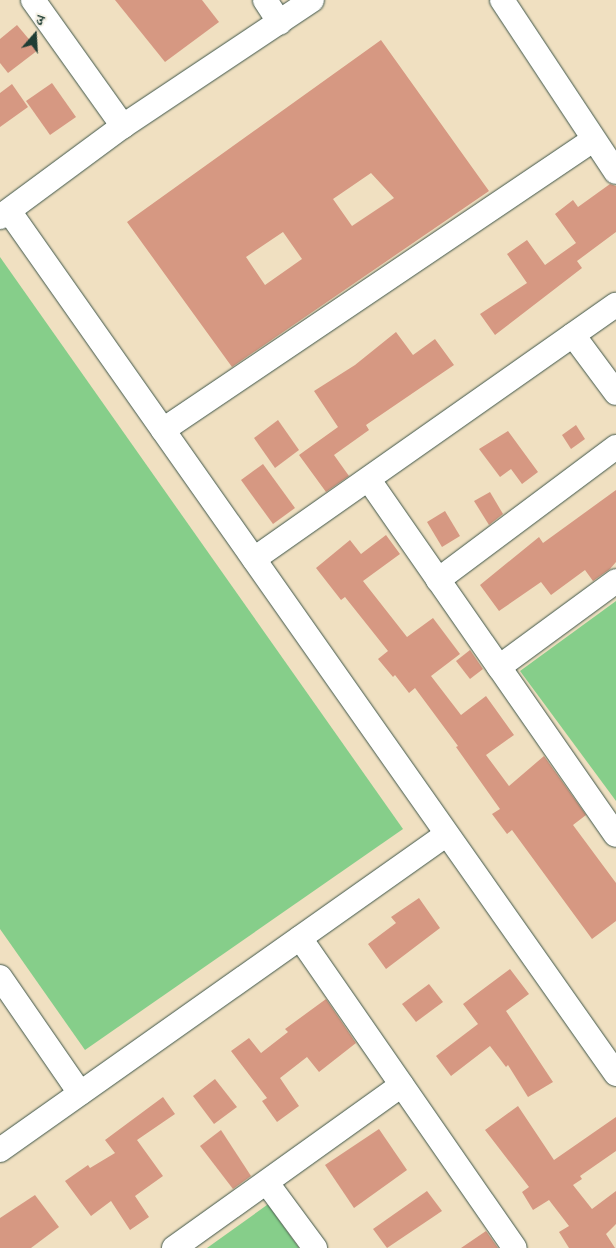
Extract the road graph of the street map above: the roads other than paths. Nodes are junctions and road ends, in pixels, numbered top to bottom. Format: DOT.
graph roads {
  1 [pos="33,0"];
  2 [pos="265,0"];
  3 [pos="312,0"];
  4 [pos="502,0"];
  5 [pos="280,22"];
  6 [pos="122,126"];
  7 [pos="593,140"];
  8 [pos="616,172"];
  9 [pos="5,214"];
  10 [pos="616,304"];
  11 [pos="573,335"];
  12 [pos="616,393"];
  13 [pos="163,430"];
  14 [pos="616,447"];
  15 [pos="368,480"];
  16 [pos="254,559"];
  17 [pos="438,580"];
  18 [pos="616,581"];
  19 [pos="499,667"];
  20 [pos="447,834"];
  21 [pos="616,835"];
  22 [pos="300,938"];
  23 [pos="0,977"];
  24 [pos="616,1074"];
  25 [pos="402,1085"];
  26 [pos="80,1093"];
  27 [pos="0,1150"];
  28 [pos="267,1183"];
  29 [pos="174,1248"];
  30 [pos="315,1248"];
  31 [pos="515,1248"];
  1 -- 6 [label="street"];
  2 -- 5 [label="street"];
  3 -- 5 [label="street"];
  4 -- 7 [label="street"];
  5 -- 6 [label="street"];
  6 -- 9 [label="street"];
  7 -- 8 [label="street"];
  7 -- 13 [label="street"];
  9 -- 13 [label="street"];
  10 -- 11 [label="street"];
  11 -- 12 [label="street"];
  11 -- 15 [label="street"];
  13 -- 16 [label="street"];
  14 -- 17 [label="street"];
  15 -- 16 [label="street"];
  15 -- 17 [label="street"];
  16 -- 20 [label="street"];
  17 -- 19 [label="street"];
  18 -- 19 [label="street"];
  19 -- 21 [label="street"];
  20 -- 22 [label="street"];
  20 -- 24 [label="street"];
  22 -- 25 [label="street"];
  22 -- 26 [label="street"];
  23 -- 26 [label="street"];
  25 -- 28 [label="street"];
  25 -- 31 [label="street"];
  26 -- 27 [label="street"];
  28 -- 29 [label="street"];
  28 -- 30 [label="street"];
}
